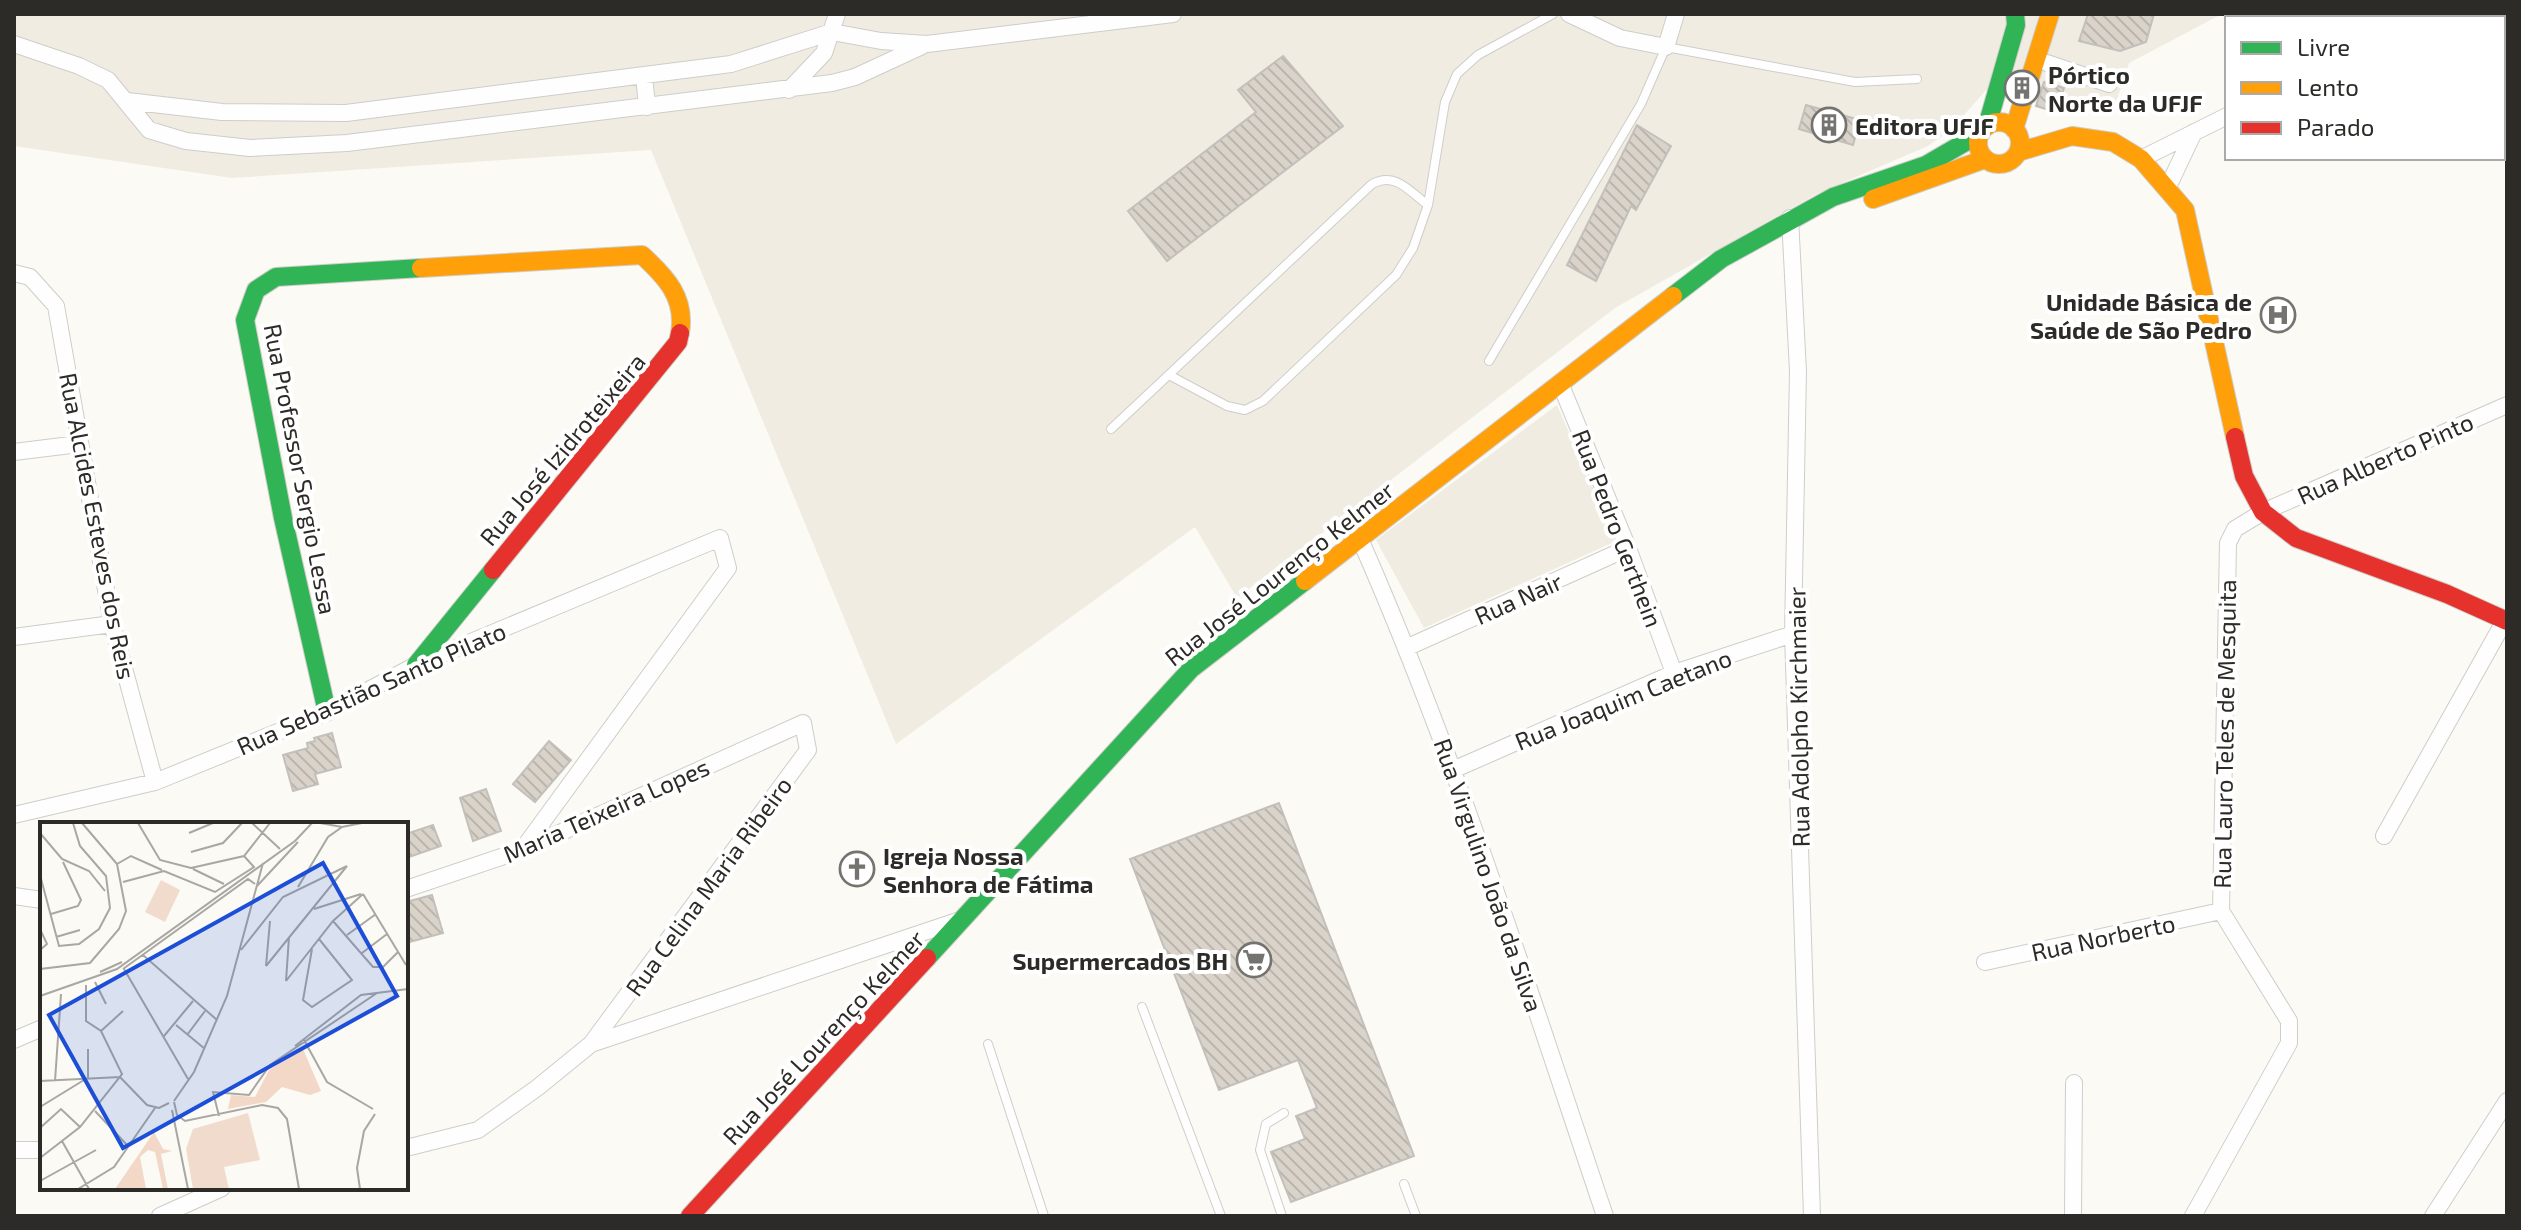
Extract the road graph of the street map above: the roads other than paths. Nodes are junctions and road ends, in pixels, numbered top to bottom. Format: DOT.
graph roads {
  1 [pos="837,14"];
  2 [pos="1173,14"];
  3 [pos="1553,14"];
  4 [pos="1569,14"];
  5 [pos="1676,14"];
  6 [pos="2015,14"];
  7 [pos="2050,14"];
  8 [pos="832,32"];
  9 [pos="14,44"];
  10 [pos="927,44"];
  11 [pos="1666,47"];
  12 [pos="2047,63"];
  13 [pos="644,75"];
  14 [pos="1917,79"];
  15 [pos="2109,84"];
  16 [pos="789,90"];
  17 [pos="127,101"];
  18 [pos="647,107"];
  19 [pos="2225,117"];
  20 [pos="1984,130"];
  21 [pos="2194,132"];
  22 [pos="2017,140"];
  23 [pos="1985,159"];
  24 [pos="2141,159"];
  25 [pos="2167,189"];
  26 [pos="1428,205"];
  27 [pos="1794,216"];
  28 [pos="642,255"];
  29 [pos="22,275"];
  30 [pos="1489,361"];
  31 [pos="1169,375"];
  32 [pos="1560,383"];
  33 [pos="2507,405"];
  34 [pos="1111,429"];
  35 [pos="79,444"];
  36 [pos="14,452"];
  37 [pos="2263,512"];
  38 [pos="1360,539"];
  39 [pos="1628,548"];
  40 [pos="2506,621"];
  41 [pos="112,624"];
  42 [pos="1793,634"];
  43 [pos="14,637"];
  44 [pos="1408,647"];
  45 [pos="416,665"];
  46 [pos="1674,673"];
  47 [pos="327,712"];
  48 [pos="803,723"];
  49 [pos="1455,769"];
  50 [pos="155,782"];
  51 [pos="14,815"];
  52 [pos="2384,836"];
  53 [pos="522,850"];
  54 [pos="408,888"];
  55 [pos="14,896"];
  56 [pos="40,900"];
  57 [pos="2221,911"];
  58 [pos="965,919"];
  59 [pos="1985,962"];
  60 [pos="1142,1007"];
  61 [pos="40,1029"];
  62 [pos="14,1040"];
  63 [pos="591,1044"];
  64 [pos="988,1044"];
  65 [pos="2074,1083"];
  66 [pos="2507,1101"];
  67 [pos="1284,1113"];
  68 [pos="408,1148"];
  69 [pos="14,1150"];
  70 [pos="40,1150"];
  71 [pos="1404,1184"];
  72 [pos="218,1190"];
  73 [pos="160,1216"];
  74 [pos="690,1216"];
  75 [pos="1044,1216"];
  76 [pos="1221,1216"];
  77 [pos="1282,1216"];
  78 [pos="1416,1216"];
  79 [pos="1605,1216"];
  80 [pos="1812,1216"];
  81 [pos="2073,1216"];
  82 [pos="2193,1216"];
  83 [pos="2433,1216"];
  1 -- 8 [label="street"];
  2 -- 10 [label="street"];
  3 -- 26 [label="lane"];
  4 -- 11 [label="street"];
  5 -- 11 [label="street"];
  6 -- 20 [label="main road"];
  7 -- 22 [label="main road"];
  8 -- 10 [label="street"];
  8 -- 13 [label="street"];
  8 -- 16 [label="street"];
  9 -- 17 [label="street"];
  10 -- 16 [label="street"];
  11 -- 14 [label="lane"];
  11 -- 30 [label="lane"];
  12 -- 15 [label="street"];
  13 -- 17 [label="street"];
  13 -- 18 [label="street"];
  16 -- 18 [label="street"];
  17 -- 18 [label="street"];
  19 -- 21 [label="street"];
  20 -- 22 [label="main road"];
  20 -- 23 [label="main road"];
  20 -- 27 [label="main road, Rua José Lourenço Kelmer"];
  21 -- 24 [label="street"];
  21 -- 25 [label="street"];
  22 -- 23 [label="main road, Rua José Lourenço Kelmer"];
  22 -- 24 [label="main road"];
  23 -- 27 [label="main road, Rua José Lourenço Kelmer"];
  24 -- 25 [label="main road"];
  25 -- 37 [label="main road"];
  26 -- 31 [label="lane"];
  26 -- 31 [label="lane"];
  27 -- 32 [label="main road, Rua José Lourenço Kelmer"];
  27 -- 42 [label="street, Rua Adolpho Kirchmaier"];
  28 -- 45 [label="main road, Rua José Izidroteixeira"];
  28 -- 47 [label="main road, Rua Professor Sergio Lessa"];
  29 -- 35 [label="street, Rua Alcides Esteves dos Reis"];
  31 -- 34 [label="lane"];
  32 -- 38 [label="main road, Rua José Lourenço Kelmer"];
  32 -- 39 [label="street, Rua Pedro Gerthein"];
  33 -- 37 [label="street, Rua Alberto Pinto"];
  35 -- 36 [label="street"];
  35 -- 41 [label="street, Rua Alcides Esteves dos Reis"];
  37 -- 40 [label="main road"];
  37 -- 57 [label="street, Rua Lauro Teles de Mesquita"];
  38 -- 44 [label="street, Rua Virgulino João da Silva"];
  38 -- 58 [label="main road, Rua José Lourenço Kelmer"];
  39 -- 44 [label="street, Rua Nair"];
  39 -- 46 [label="street, Rua Pedro Gerthein"];
  40 -- 52 [label="street"];
  41 -- 43 [label="street"];
  41 -- 50 [label="street, Rua Alcides Esteves dos Reis"];
  42 -- 46 [label="street, Rua Joaquim Caetano"];
  42 -- 80 [label="street, Rua Adolpho Kirchmaier"];
  44 -- 49 [label="street, Rua Virgulino João da Silva"];
  45 -- 47 [label="street, Rua Sebastião Santo Pilato"];
  45 -- 53 [label="street, Rua Sebastião Santo Pilato"];
  46 -- 49 [label="street, Rua Joaquim Caetano"];
  47 -- 50 [label="street, Rua Sebastião Santo Pilato"];
  48 -- 53 [label="street, Maria Teixeira Lopes"];
  48 -- 63 [label="street, Rua Celina Maria Ribeiro"];
  49 -- 79 [label="street, Rua Virgulino João da Silva"];
  50 -- 51 [label="street, Rua Sebastião Santo Pilato"];
  53 -- 54 [label="street, Maria Teixeira Lopes"];
  55 -- 56 [label="street"];
  57 -- 59 [label="street, Rua Norberto"];
  57 -- 82 [label="street, Rua Lauro Teles de Mesquita"];
  58 -- 63 [label="street"];
  58 -- 74 [label="main road, Rua José Lourenço Kelmer"];
  60 -- 76 [label="lane"];
  61 -- 62 [label="street"];
  63 -- 68 [label="street"];
  64 -- 75 [label="lane"];
  65 -- 81 [label="street"];
  66 -- 83 [label="street"];
  67 -- 77 [label="lane"];
  69 -- 70 [label="street"];
  71 -- 78 [label="lane"];
  72 -- 73 [label="street"];
}
